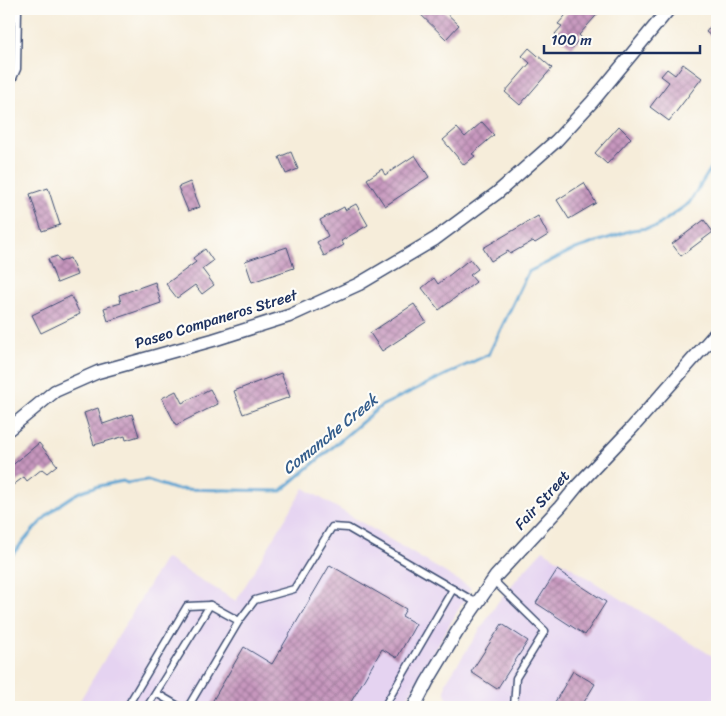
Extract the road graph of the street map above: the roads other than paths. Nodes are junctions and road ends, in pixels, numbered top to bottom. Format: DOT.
graph roads {
  1 [pos="18,9"];
  2 [pos="669,9"];
  3 [pos="9,86"];
  4 [pos="717,332"];
  5 [pos="9,429"];
  6 [pos="493,580"];
  7 [pos="453,589"];
  8 [pos="477,603"];
  9 [pos="210,605"];
  10 [pos="239,621"];
  11 [pos="156,693"];
  12 [pos="127,707"];
  13 [pos="148,707"];
  14 [pos="180,707"];
  15 [pos="188,707"];
  16 [pos="384,707"];
  17 [pos="416,707"];
  18 [pos="514,707"];
  1 -- 3 [label="lane"];
  2 -- 5 [label="street, Paseo Companeros Street"];
  4 -- 6 [label="street, Fair Street"];
  6 -- 8 [label="street, Fair Street"];
  6 -- 18 [label="lane"];
  7 -- 8 [label="lane"];
  7 -- 10 [label="lane"];
  7 -- 16 [label="lane"];
  8 -- 17 [label="street, Fair Street"];
  9 -- 10 [label="lane"];
  9 -- 11 [label="lane"];
  9 -- 12 [label="lane"];
  10 -- 15 [label="lane"];
  11 -- 13 [label="lane"];
  11 -- 14 [label="lane"];
}
